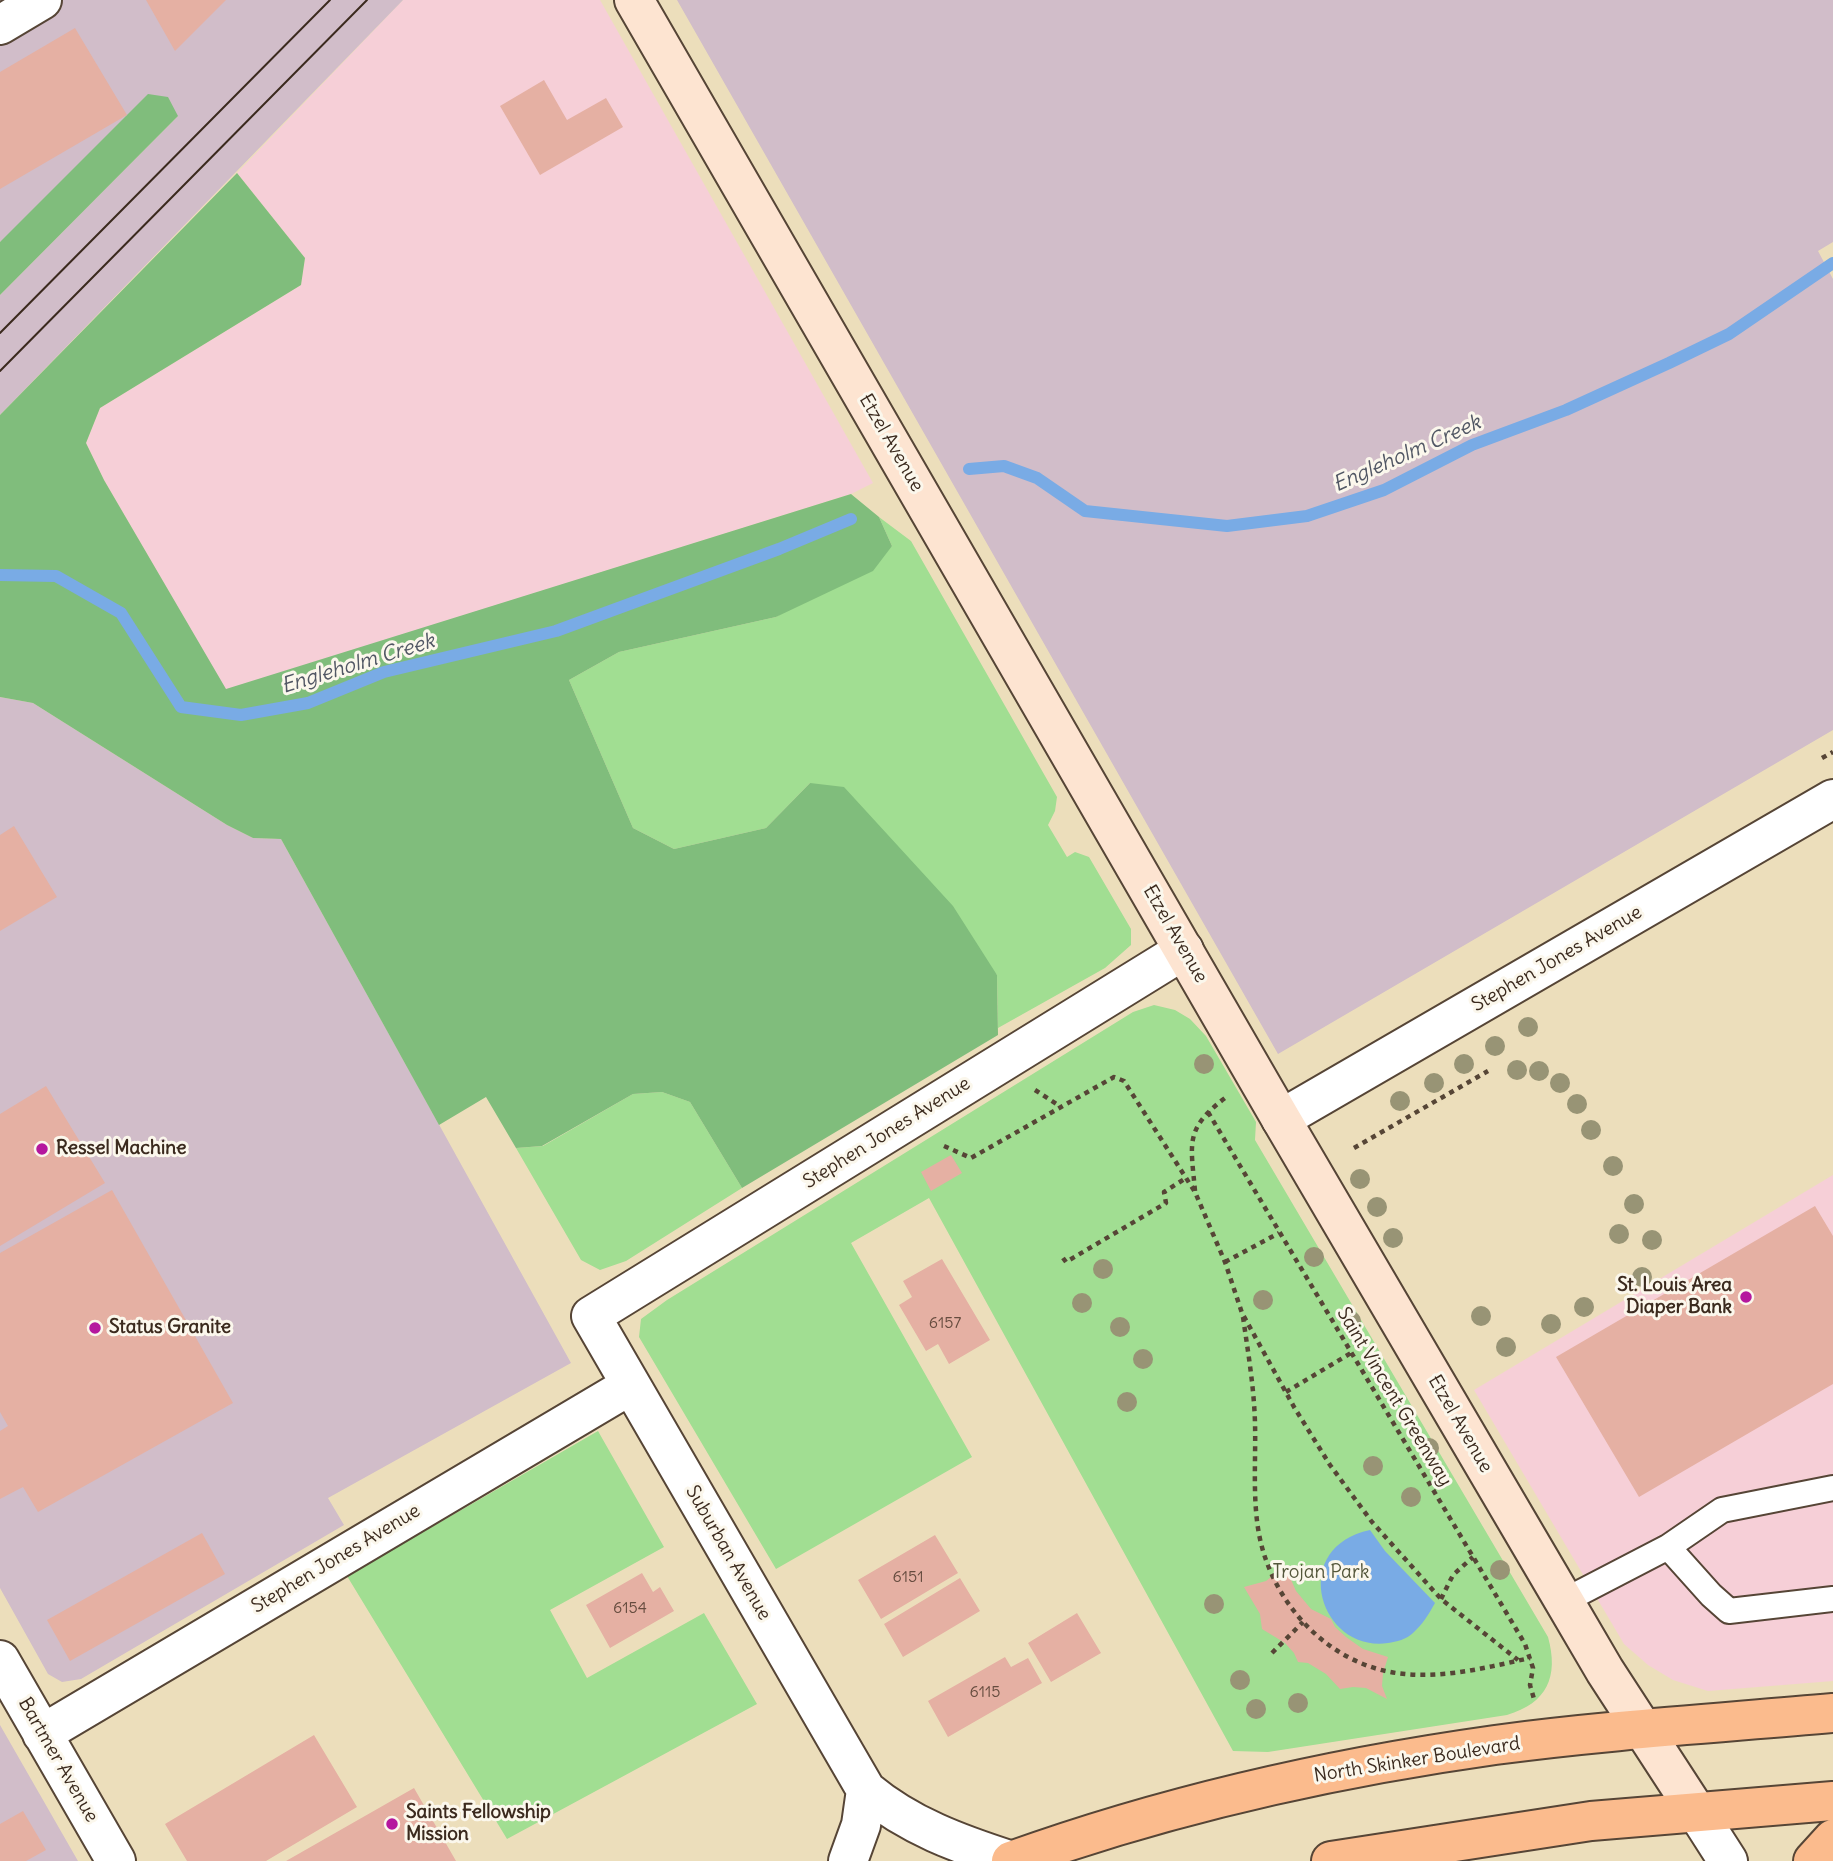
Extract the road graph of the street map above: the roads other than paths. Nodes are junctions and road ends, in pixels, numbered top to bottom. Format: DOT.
graph roads {
  1 [pos="42,0"];
  2 [pos="634,0"];
  3 [pos="0,25"];
  4 [pos="1833,799"];
  5 [pos="1184,950"];
  6 [pos="1281,1119"];
  7 [pos="591,1316"];
  8 [pos="631,1385"];
  9 [pos="1833,1488"];
  10 [pos="1668,1547"];
  11 [pos="1833,1599"];
  12 [pos="1564,1601"];
  13 [pos="0,1660"];
  14 [pos="1833,1713"];
  15 [pos="1643,1729"];
  16 [pos="42,1734"];
  17 [pos="866,1790"];
  18 [pos="1833,1801"];
  19 [pos="1696,1811"];
  20 [pos="1833,1839"];
  21 [pos="116,1861"];
  22 [pos="848,1861"];
  23 [pos="1012,1861"];
  24 [pos="1331,1861"];
  25 [pos="1728,1861"];
  26 [pos="1813,1861"];
  1 -- 3 [label="street"];
  2 -- 5 [label="street, Etzel Avenue"];
  4 -- 6 [label="street, Stephen Jones Avenue"];
  5 -- 6 [label="street, Etzel Avenue"];
  5 -- 7 [label="street, Stephen Jones Avenue"];
  6 -- 12 [label="street, Etzel Avenue"];
  7 -- 8 [label="street, Suburban Avenue"];
  8 -- 16 [label="street, Stephen Jones Avenue"];
  8 -- 17 [label="street, Suburban Avenue"];
  9 -- 10 [label="lane"];
  10 -- 11 [label="lane"];
  10 -- 12 [label="lane"];
  12 -- 15 [label="street, Etzel Avenue"];
  13 -- 16 [label="street, Bartmer Avenue"];
  14 -- 15 [label="main road, North Skinker Boulevard"];
  15 -- 19 [label="street, Etzel Avenue"];
  15 -- 23 [label="main road, North Skinker Boulevard"];
  16 -- 21 [label="street, Bartmer Avenue"];
  17 -- 22 [label="street"];
  17 -- 23 [label="street, Suburban Avenue"];
  18 -- 19 [label="main road"];
  19 -- 24 [label="main road"];
  19 -- 25 [label="street, Etzel Avenue"];
  20 -- 26 [label="main road"];
}
